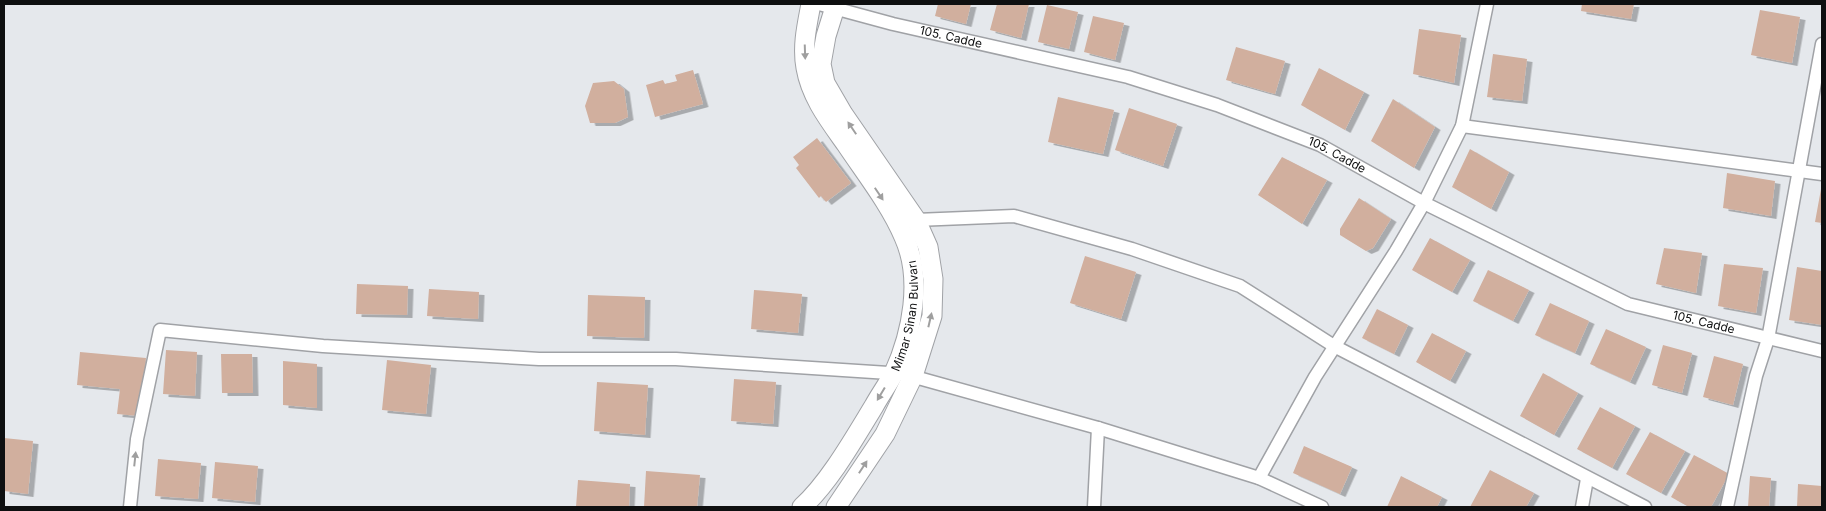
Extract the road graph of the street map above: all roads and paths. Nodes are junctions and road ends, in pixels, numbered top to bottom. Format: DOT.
graph roads {
  1 [pos="811,4"];
  2 [pos="1487,4"];
  3 [pos="829,5"];
  4 [pos="1822,44"];
  5 [pos="1462,126"];
  6 [pos="1797,171"];
  7 [pos="1822,174"];
  8 [pos="1424,202"];
  9 [pos="916,220"];
  10 [pos="1768,339"];
  11 [pos="1334,346"];
  12 [pos="1822,351"];
  13 [pos="894,373"];
  14 [pos="913,376"];
  15 [pos="1098,428"];
  16 [pos="1259,478"];
  17 [pos="1587,479"];
  18 [pos="130,507"];
  19 [pos="802,507"];
  20 [pos="836,507"];
  21 [pos="1094,507"];
  22 [pos="1322,507"];
  23 [pos="1582,507"];
  24 [pos="1644,507"];
  25 [pos="1726,507"];
  1 -- 13 [label="main road, Mimar Sinan Bulvarı, one-way"];
  2 -- 5 [label="street"];
  3 -- 8 [label="street, 105. Cadde"];
  9 -- 3 [label="main road, Mimar Sinan Bulvarı, one-way"];
  4 -- 6 [label="street"];
  5 -- 6 [label="street"];
  5 -- 8 [label="street"];
  6 -- 7 [label="street"];
  6 -- 10 [label="street"];
  8 -- 10 [label="street, 105. Cadde"];
  8 -- 11 [label="street"];
  9 -- 11 [label="street"];
  14 -- 9 [label="main road, Mimar Sinan Bulvarı, one-way"];
  10 -- 12 [label="street, 105. Cadde"];
  10 -- 25 [label="street"];
  11 -- 16 [label="street"];
  11 -- 17 [label="street"];
  13 -- 14 [label="street"];
  18 -- 13 [label="street, one-way"];
  13 -- 19 [label="main road, Mimar Sinan Bulvarı, one-way"];
  14 -- 15 [label="street"];
  20 -- 14 [label="main road, Mimar Sinan Bulvarı, one-way"];
  15 -- 16 [label="street"];
  15 -- 21 [label="street"];
  16 -- 22 [label="street"];
  17 -- 23 [label="street"];
  17 -- 24 [label="street"];
}
